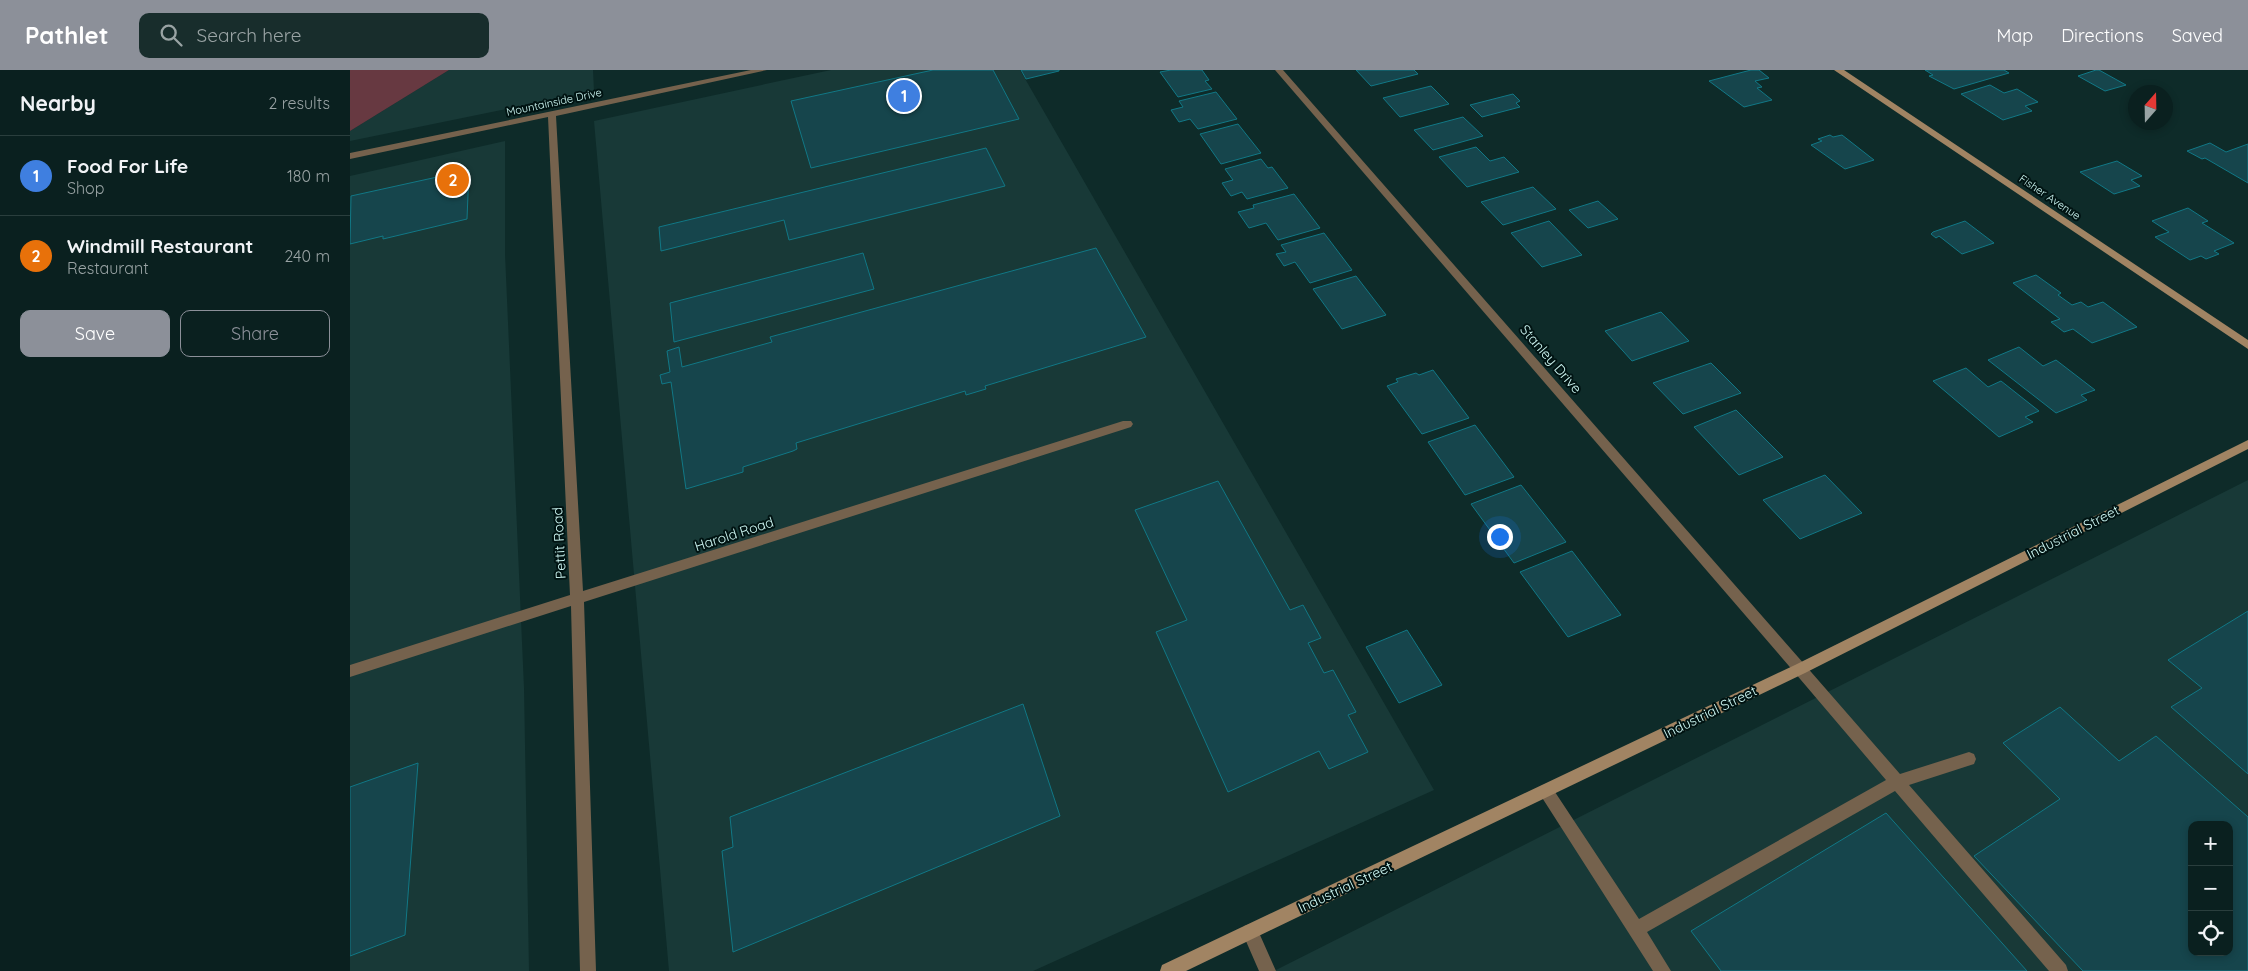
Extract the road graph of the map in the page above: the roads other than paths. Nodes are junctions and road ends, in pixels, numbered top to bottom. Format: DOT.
graph roads {
  1 [pos="763,70"];
  2 [pos="1279,70"];
  3 [pos="1838,70"];
  4 [pos="552,114"];
  5 [pos="350,156"];
  6 [pos="2248,345"];
  7 [pos="1127,424"];
  8 [pos="2248,444"];
  9 [pos="577,600"];
  10 [pos="1800,669"];
  11 [pos="350,671"];
  12 [pos="1969,759"];
  13 [pos="1897,782"];
  14 [pos="1546,791"];
  15 [pos="1634,930"];
  16 [pos="1250,932"];
  17 [pos="588,971"];
  18 [pos="1168,971"];
  19 [pos="1268,971"];
  20 [pos="1663,971"];
  21 [pos="2060,971"];
  1 -- 4 [label="street, Mountainside Drive"];
  2 -- 10 [label="street, Stanley Drive"];
  3 -- 6 [label="street, Fisher Avenue"];
  4 -- 5 [label="street, Mountainside Drive"];
  4 -- 9 [label="street, Pettit Road"];
  7 -- 9 [label="street, Harold Road"];
  8 -- 10 [label="street, Industrial Street"];
  9 -- 11 [label="street, Harold Road"];
  9 -- 17 [label="street, Pettit Road"];
  10 -- 13 [label="street, Stanley Drive"];
  10 -- 14 [label="street, Industrial Street"];
  12 -- 13 [label="street"];
  13 -- 15 [label="street"];
  13 -- 21 [label="street, Stanley Drive"];
  14 -- 15 [label="street"];
  14 -- 16 [label="street, Industrial Street"];
  15 -- 20 [label="street"];
  16 -- 18 [label="street, Industrial Street"];
  16 -- 19 [label="street"];
}
